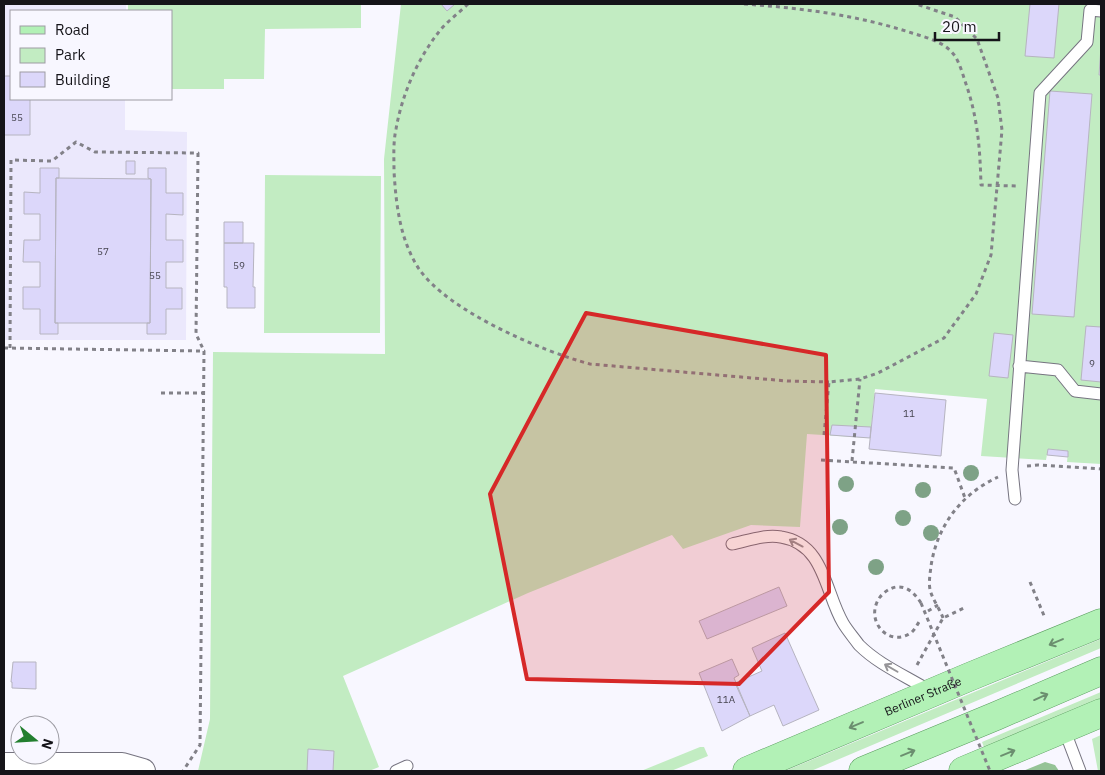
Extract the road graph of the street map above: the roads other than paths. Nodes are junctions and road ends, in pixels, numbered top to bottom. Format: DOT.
graph roads {
  1 [pos="1101,11"];
  2 [pos="1019,366"];
  3 [pos="1101,394"];
  4 [pos="1015,499"];
  5 [pos="732,544"];
  6 [pos="1101,623"];
  7 [pos="1101,670"];
  8 [pos="934,693"];
  9 [pos="1101,713"];
  10 [pos="1064,730"];
  11 [pos="4,765"];
  12 [pos="407,766"];
  13 [pos="143,771"];
  14 [pos="396,771"];
  15 [pos="747,771"];
  16 [pos="863,771"];
  17 [pos="963,771"];
  18 [pos="1080,771"];
  1 -- 2 [label="lane"];
  2 -- 3 [label="lane"];
  2 -- 4 [label="lane"];
  8 -- 5 [label="lane, one-way"];
  6 -- 8 [label="main road, Berliner Straße, one-way"];
  16 -- 7 [label="main road, one-way"];
  8 -- 15 [label="main road, Berliner Straße, one-way"];
  9 -- 10 [label="main road"];
  17 -- 10 [label="main road, one-way"];
  10 -- 18 [label="lane"];
  11 -- 13 [label="street"];
  12 -- 14 [label="lane"];
}
